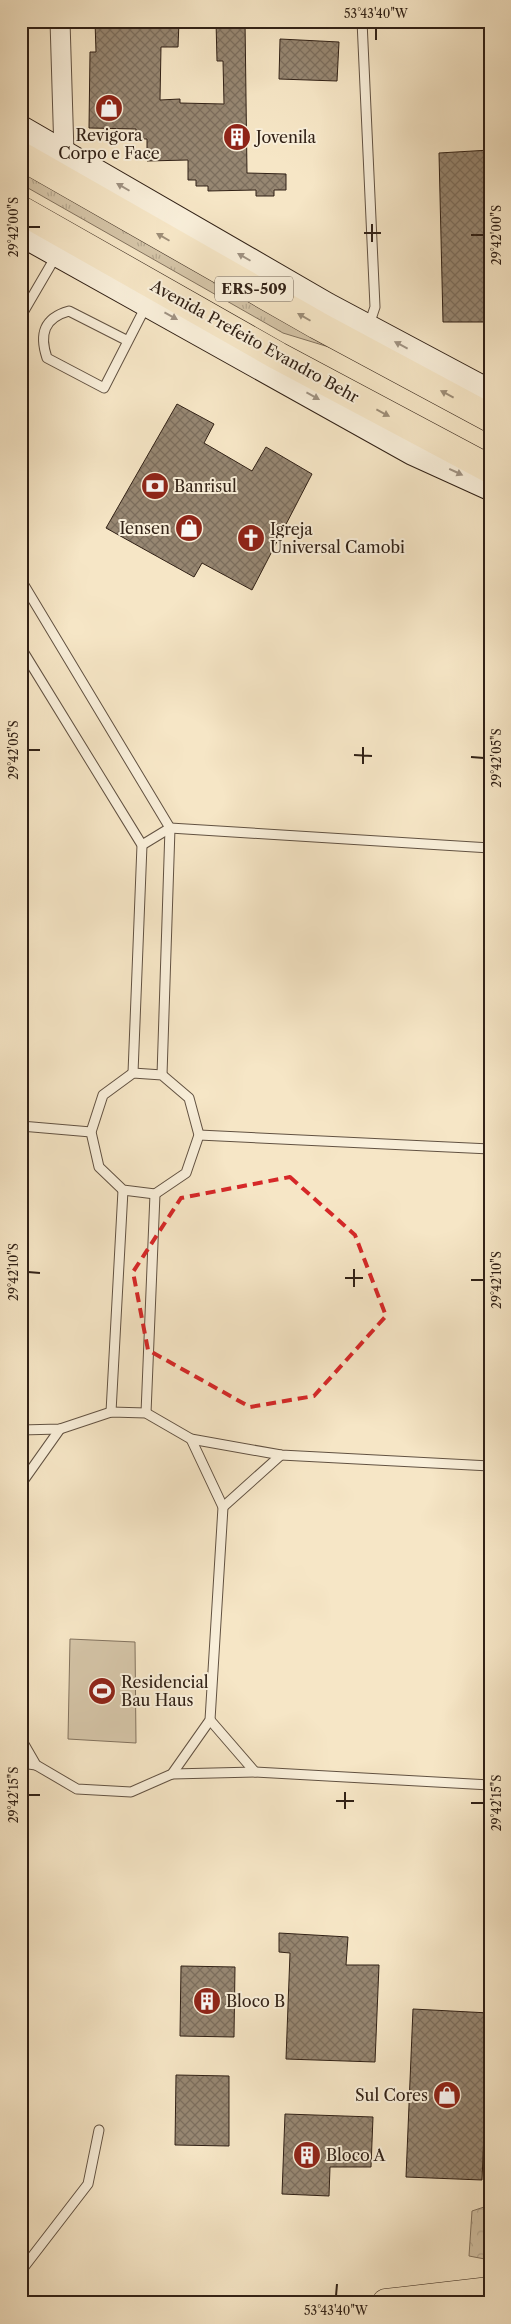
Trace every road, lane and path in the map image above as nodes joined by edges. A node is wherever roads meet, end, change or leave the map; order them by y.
1 (60, 21) edge
2 (362, 21) edge
3 (21, 129) edge
4 (64, 153) junction
5 (21, 156) edge
6 (21, 210) edge
7 (21, 228) edge
8 (21, 233) edge
9 (58, 253) junction
10 (136, 275) junction
11 (147, 303) junction
12 (21, 316) edge
13 (368, 328) junction
14 (128, 340) junction
15 (490, 393) edge
16 (490, 418) edge
17 (460, 454) junction
18 (490, 456) edge
19 (490, 469) edge
20 (490, 487) edge
21 (21, 580) edge
22 (21, 648) edge
23 (170, 828) junction
24 (142, 846) junction
25 (490, 848) edge
26 (132, 1073) junction
27 (162, 1075) junction
28 (21, 1126) edge
29 (91, 1132) junction
30 (199, 1136) junction
31 (490, 1148) edge
32 (123, 1190) junction
33 (155, 1194) junction
34 (111, 1412) junction
35 (146, 1413) junction
36 (60, 1429) junction
37 (21, 1430) edge
38 (190, 1439) junction
39 (281, 1455) junction
40 (490, 1466) edge
41 (21, 1484) edge
42 (223, 1507) junction
43 (210, 1720) junction
44 (21, 1739) edge
45 (21, 1763) edge
46 (36, 1765) junction
47 (255, 1772) junction
48 (172, 1774) junction
49 (490, 1785) edge
50 (99, 2130) dead end
51 (21, 2271) edge
52 (490, 2291) edge
53 (386, 2303) edge

1 - 4 street
2 - 13 lane
3 - 4 main road, ERS-509
13 -> 4 main road, ERS-509
16 -> 5 highway, ERS-509
6 - 10 highway, Avenida Prefeito Evandro Behr / ERS-509
7 - 10 highway, ERS-509
8 - 9 main road, Avenida Prefeito Evandro Behr
9 - 11 main road, Avenida Prefeito Evandro Behr
9 - 12 lane
10 -> 17 highway, Avenida Prefeito Evandro Behr / ERS-509
11 - 14 lane
11 -> 20 main road, Avenida Prefeito Evandro Behr
15 -> 13 main road, ERS-509
14 - 14 lane
17 - 18 highway, ERS-509
17 - 19 highway, Avenida Prefeito Evandro Behr / ERS-509
21 - 23 lane
22 - 24 lane
23 - 24 lane
23 - 25 lane
23 - 27 lane
24 - 26 lane
26 - 27 lane
26 - 29 lane
27 - 30 lane
28 - 29 lane
29 - 32 lane
30 - 31 lane
30 - 33 lane
32 - 33 lane
32 - 34 lane
33 - 35 lane
34 - 35 lane
34 - 36 lane
35 - 38 lane
36 - 37 lane
36 - 41 lane
38 - 39 lane
38 - 42 lane
39 - 40 lane
39 - 42 lane
42 - 43 lane
43 - 47 lane
43 - 48 lane
44 - 46 lane
45 - 46 lane
46 - 48 lane
47 - 48 lane
47 - 49 lane
50 - 51 lane
52 - 53 highway

